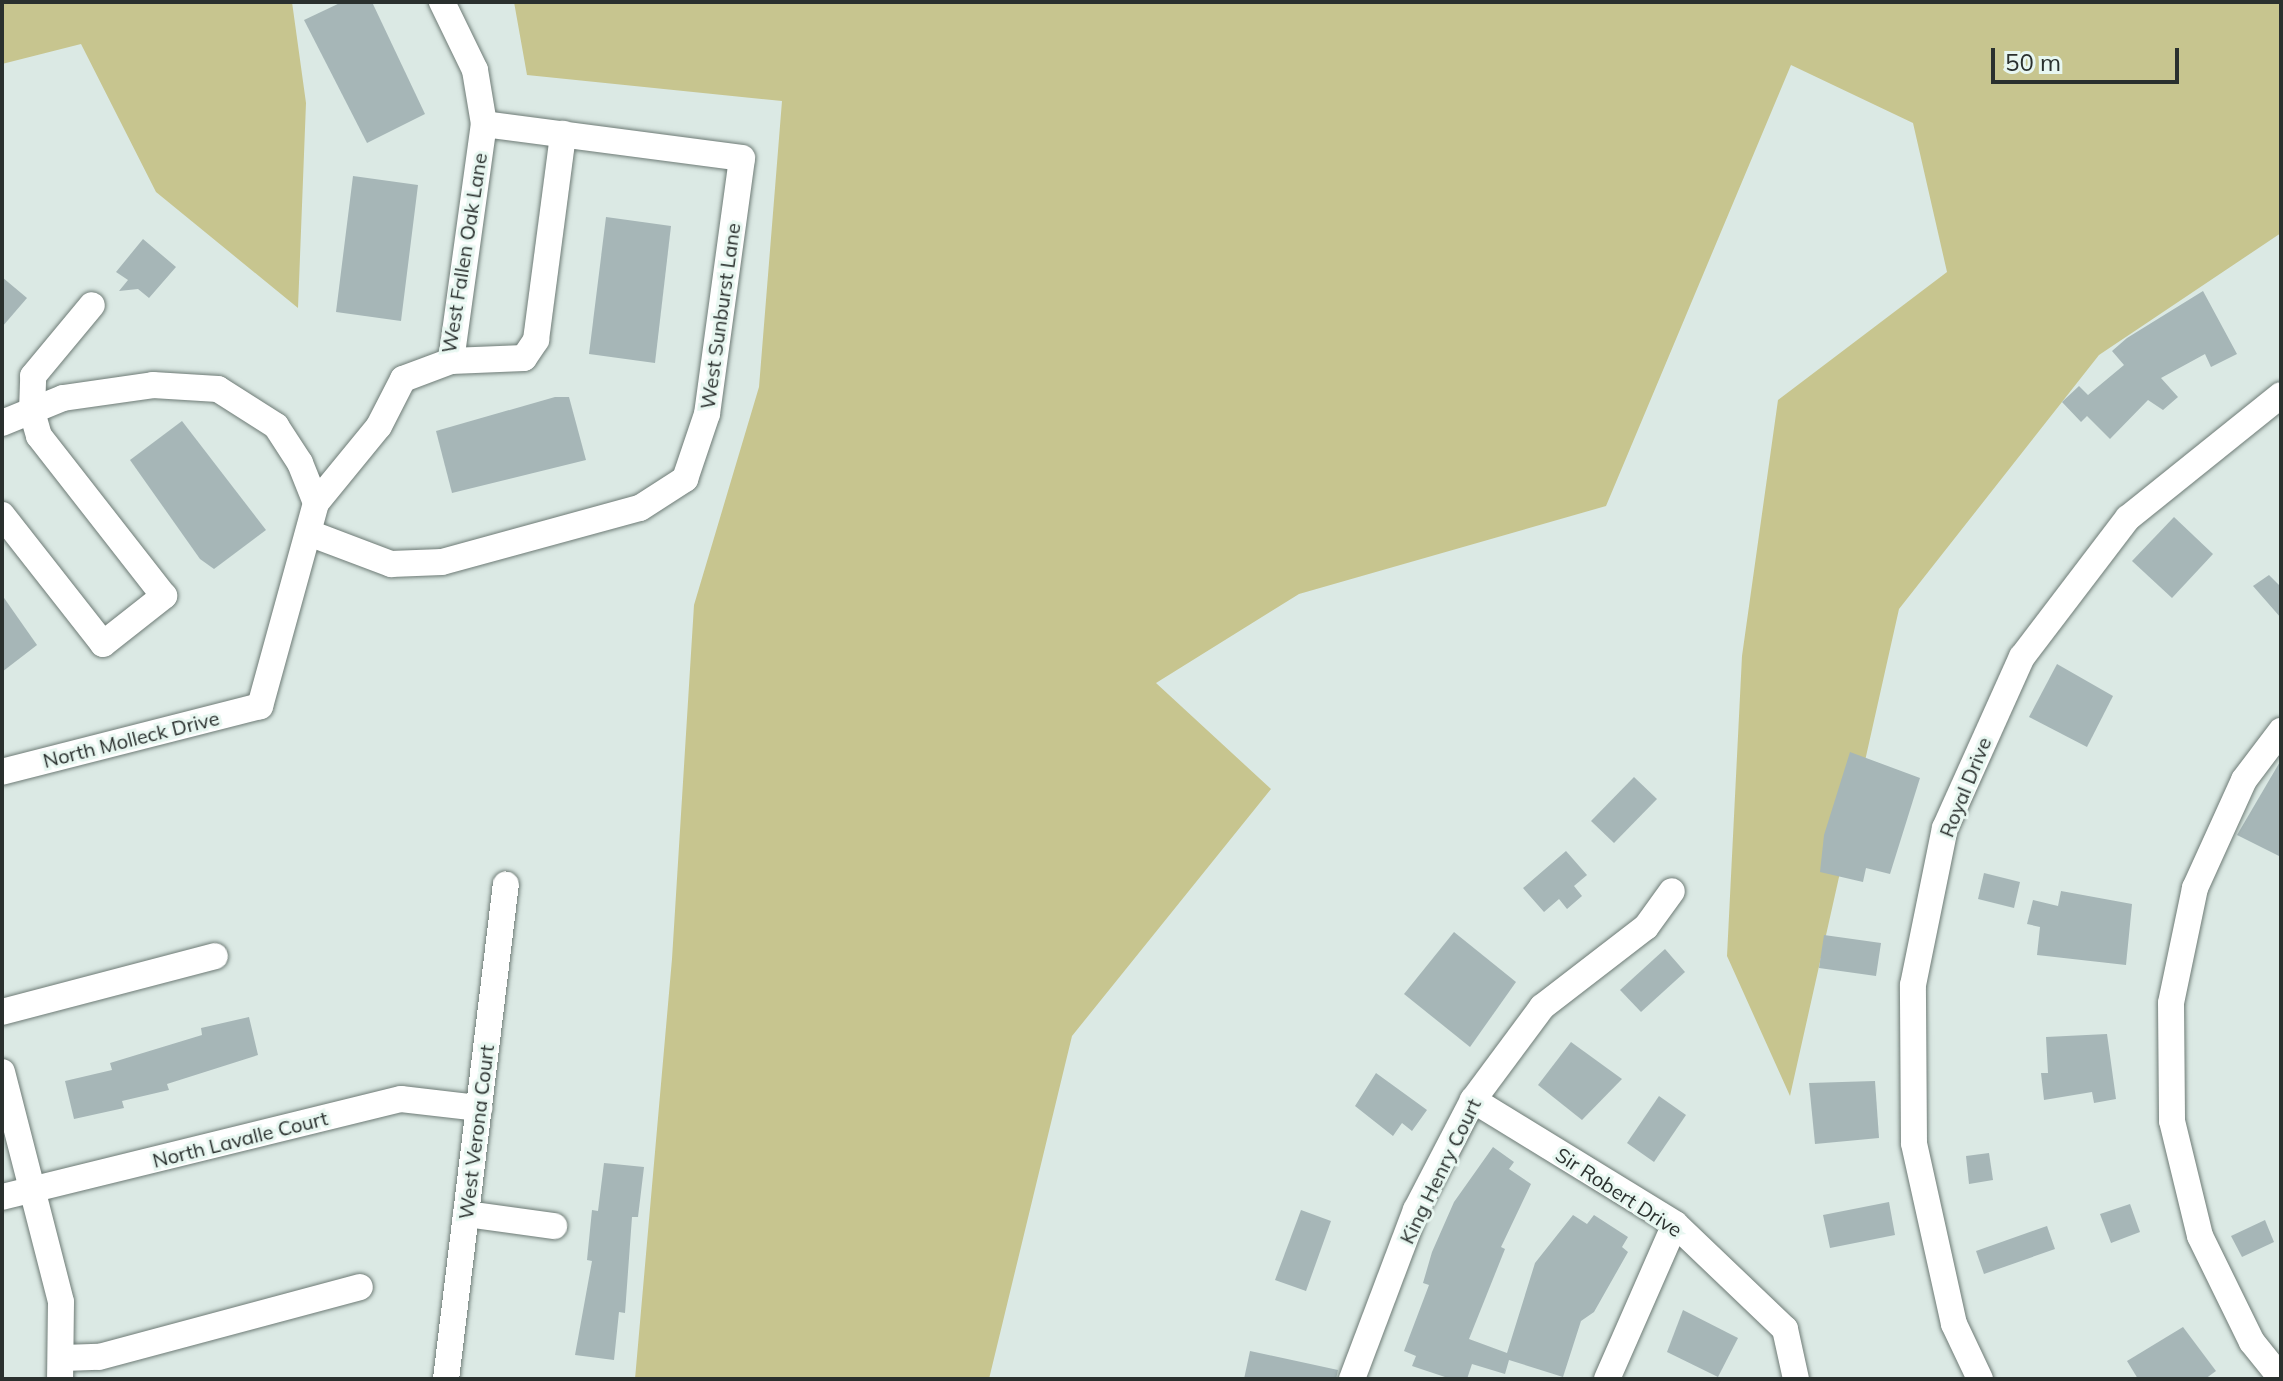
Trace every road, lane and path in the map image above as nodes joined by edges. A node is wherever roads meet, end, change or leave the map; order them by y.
1 (442, 2) edge
2 (484, 124) junction
3 (563, 134) junction
4 (92, 305) dead end
5 (451, 361) junction
6 (2278, 403) edge
7 (32, 411) junction
8 (2, 423) edge
9 (316, 503) junction
10 (2, 515) edge
11 (309, 533) junction
12 (2281, 731) edge
13 (2, 772) edge
14 (506, 885) dead end
15 (1672, 891) dead end
16 (215, 956) dead end
17 (2, 1012) edge
18 (2, 1072) edge
19 (1473, 1100) junction
20 (479, 1108) junction
21 (32, 1190) junction
22 (2, 1197) edge
23 (466, 1214) junction
24 (1675, 1224) junction
25 (554, 1226) dead end
26 (360, 1287) dead end
27 (62, 1368) edge
28 (2281, 1378) edge
29 (446, 1379) edge
30 (1352, 1379) edge
31 (1607, 1379) edge
32 (1796, 1379) edge
33 (1980, 1379) edge

1 - 2 street, West Fallen Oak Lane
2 - 3 street, West Sunburst Lane
2 - 5 street, West Fallen Oak Lane
3 - 5 street
3 - 11 street, West Sunburst Lane
4 - 7 street
5 - 9 street, West Fallen Oak Lane
6 - 33 street, Royal Drive
7 - 8 street
7 - 9 street
7 - 10 street
9 - 11 street
11 - 13 street, North Molleck Drive
12 - 28 street
14 - 20 street, West Verona Court
15 - 19 street, King Henry Court
16 - 17 street
18 - 21 street
19 - 24 street, Sir Robert Drive
19 - 30 street, King Henry Court
20 - 21 street, North Lavalle Court
20 - 23 street, West Verona Court
21 - 22 street, North Lavalle Court
21 - 27 street
23 - 25 street
23 - 29 street, West Verona Court
24 - 31 street
24 - 32 street, Sir Robert Drive
26 - 27 street

